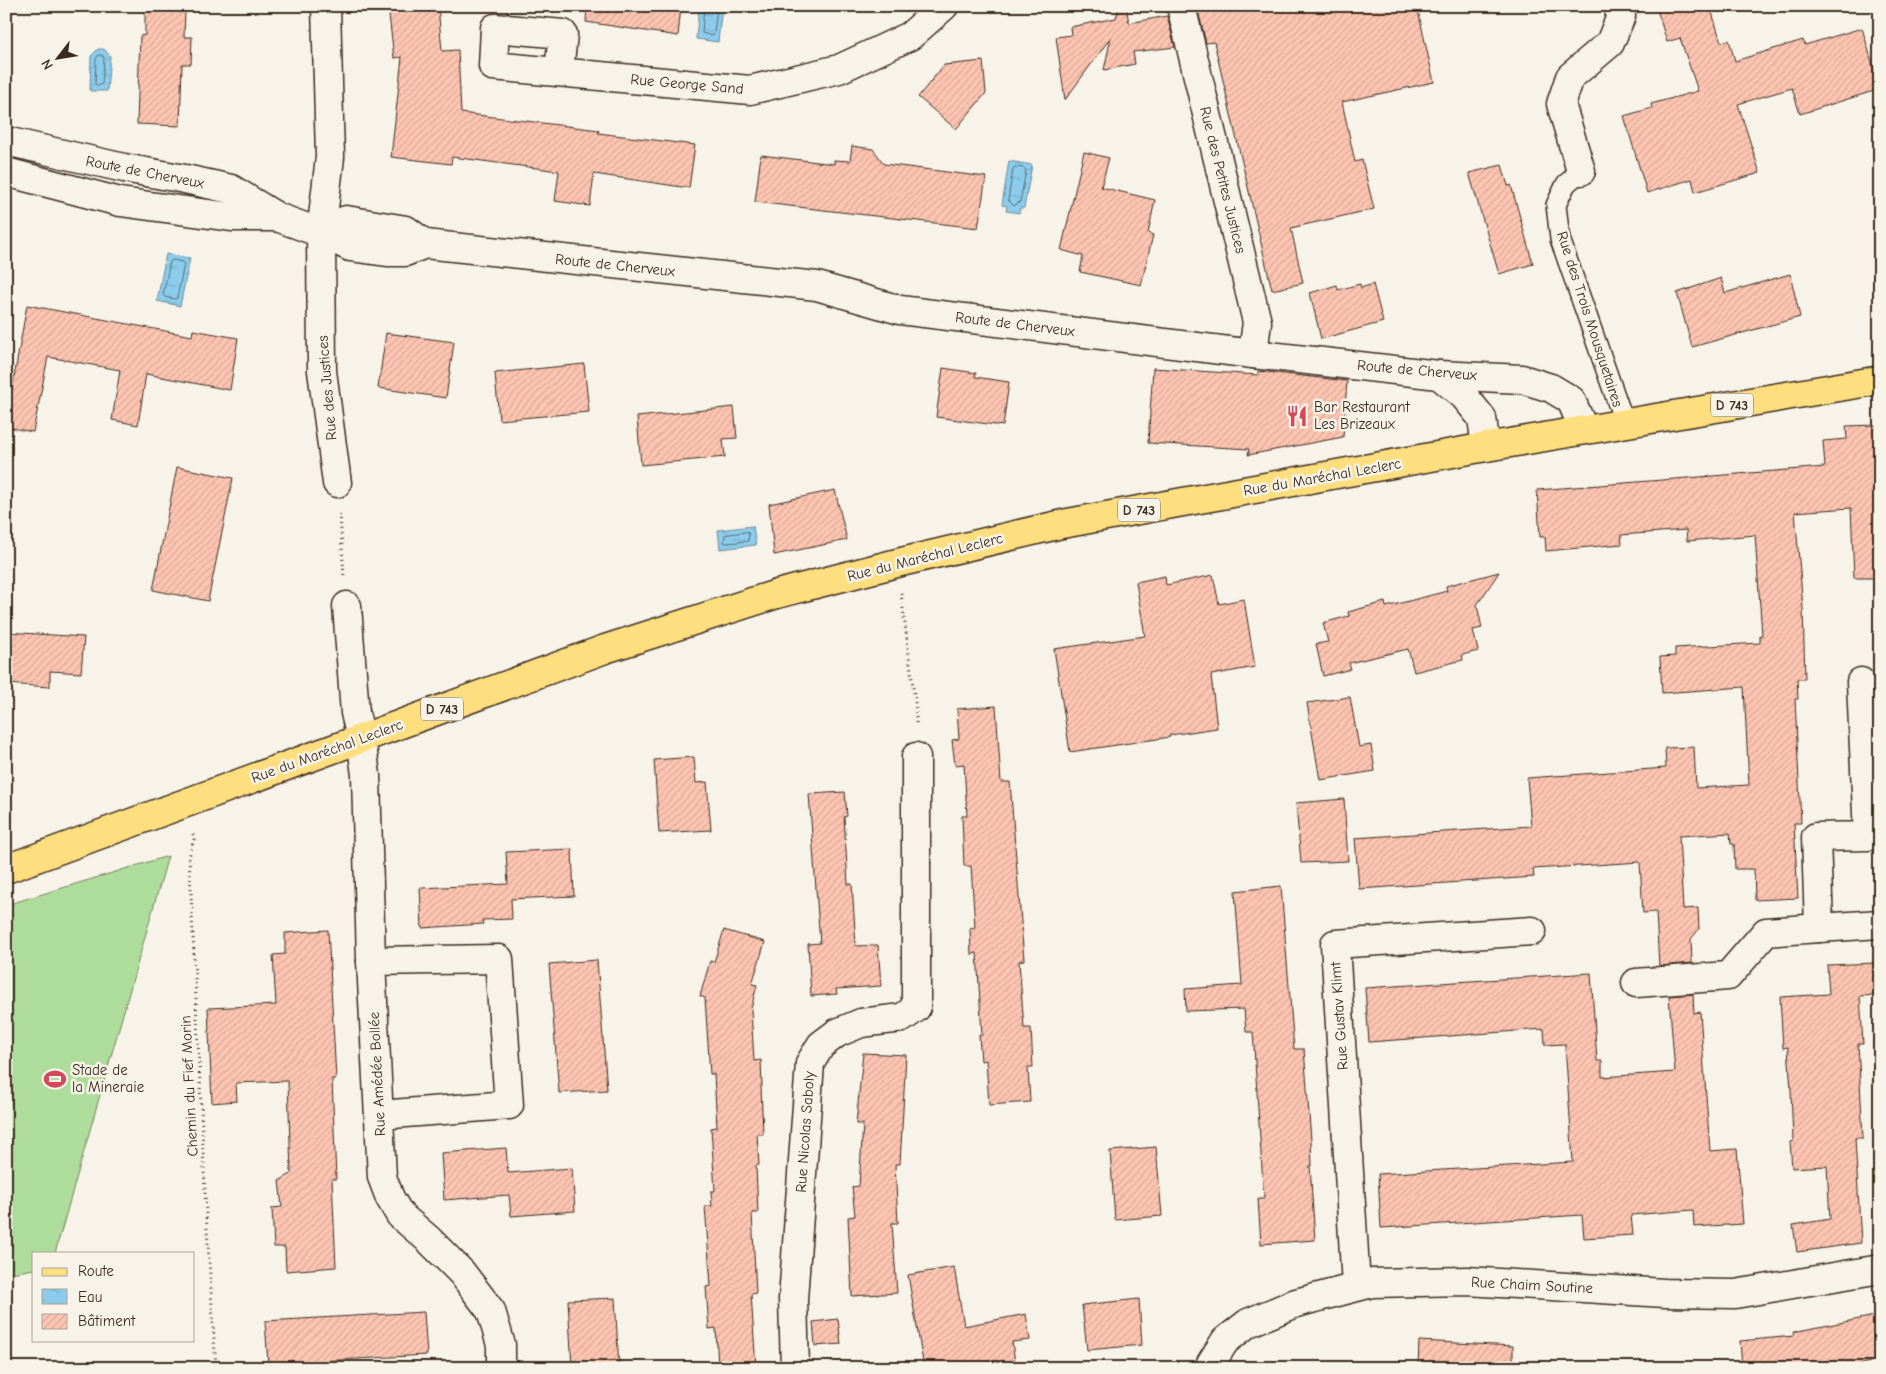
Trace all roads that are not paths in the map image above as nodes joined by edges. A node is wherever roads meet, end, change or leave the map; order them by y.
1 (326, 6) edge
2 (944, 6) edge
3 (1181, 6) edge
4 (1618, 6) edge
5 (559, 72) dead end
6 (6, 141) edge
7 (1580, 171) joint
8 (6, 172) edge
9 (277, 217) junction
10 (321, 233) junction
11 (1253, 354) junction
12 (1439, 375) junction
13 (1880, 380) edge
14 (1625, 424) junction
15 (1584, 430) junction
16 (1486, 447) junction
17 (337, 483) road end
18 (346, 606) road end
19 (1861, 682) dead end
20 (361, 738) junction
21 (916, 757) road end
22 (6, 869) edge
23 (1880, 924) edge
24 (1819, 928) junction
25 (1532, 931) dead end
26 (370, 961) junction
27 (1636, 983) dead end
28 (379, 1115) junction
29 (1880, 1269) edge
30 (1356, 1286) junction
31 (501, 1368) edge
32 (795, 1368) edge
33 (1210, 1368) edge

1 - 10 street, Rue des Justices
2 - 5 street, Rue George Sand
3 - 11 street, Rue des Petites Justices
4 - 7 street, Rue des Trois Mousquetaires
6 - 9 street, Route de Cherveux
7 - 14 lane, Rue des Trois Mousquetaires
8 - 9 street, Route de Cherveux
9 - 10 street, Route de Cherveux
10 - 11 street, Route de Cherveux
10 - 17 street, Rue des Justices
11 - 12 street, Route de Cherveux
12 - 15 street, Route de Cherveux
12 - 16 street
13 - 14 main road, Rue du Maréchal Leclerc / D 743
14 - 15 main road, Rue du Maréchal Leclerc / D 743
15 - 16 main road, Rue du Maréchal Leclerc / D 743
16 - 20 main road, Rue du Maréchal Leclerc / D 743
18 - 20 street
19 - 24 street
20 - 22 main road, Rue du Maréchal Leclerc / D 743
20 - 26 street, Rue Amédée Bollée
21 - 32 street, Rue Nicolas Saboly
23 - 24 street
24 - 27 street
25 - 30 street, Rue Gustav Klimt
26 - 28 street, Rue Amédée Bollée
26 - 28 street
28 - 31 street, Rue Amédée Bollée
29 - 30 street, Rue Chaim Soutine
30 - 33 street, Rue Chaim Soutine

